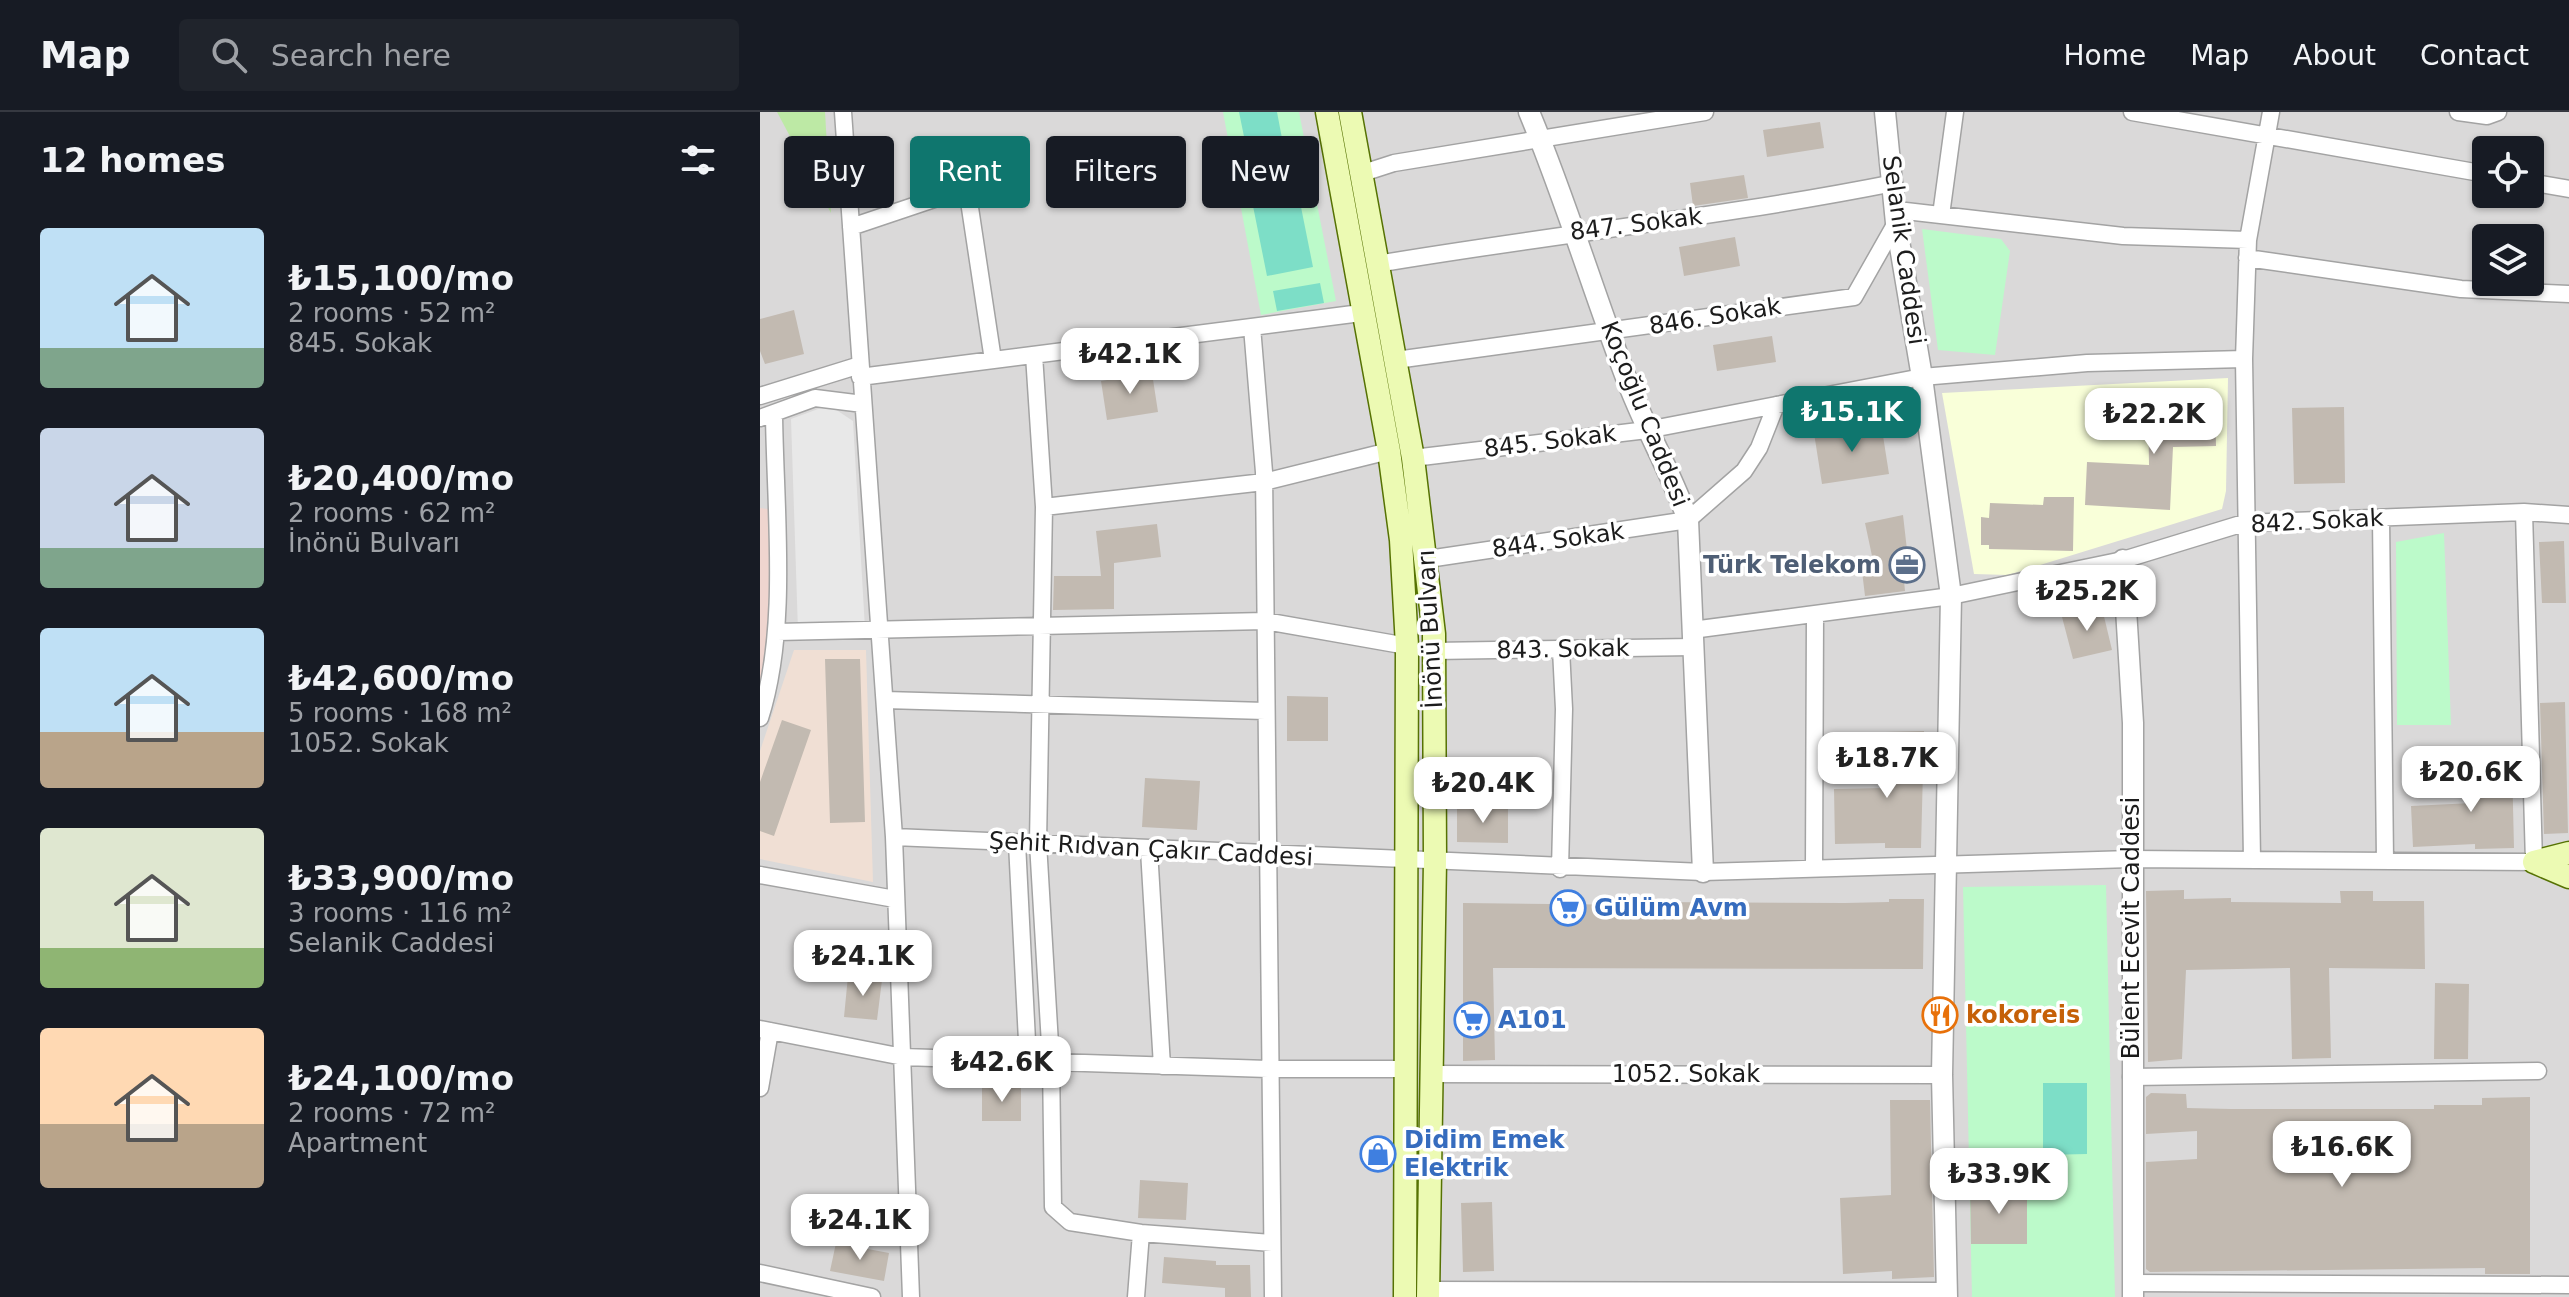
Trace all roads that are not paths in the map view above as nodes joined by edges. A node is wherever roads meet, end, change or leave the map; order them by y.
1 (843, 112) edge
2 (1327, 112) edge
3 (1350, 112) edge
4 (1529, 112) edge
5 (1705, 112) edge
6 (1885, 112) edge
7 (1955, 112) edge
8 (2132, 112) edge
9 (2271, 112) edge
10 (2458, 112) edge
11 (2498, 112) edge
12 (2267, 134) junction
13 (1540, 138) junction
14 (2472, 171) edge
15 (1363, 173) junction
16 (1894, 183) junction
17 (2544, 185) edge
18 (2569, 189) edge
19 (1941, 215) junction
20 (1896, 216) junction
21 (851, 227) junction
22 (1575, 232) junction
23 (2248, 240) junction
24 (2247, 258) junction
25 (1377, 264) junction
26 (2569, 294) edge
27 (1361, 313) junction
28 (1252, 327) junction
29 (1611, 332) junction
30 (1034, 355) junction
31 (2244, 359) junction
32 (993, 360) junction
33 (1396, 360) junction
34 (860, 371) junction
35 (1922, 377) junction
36 (760, 396) edge
37 (863, 404) junction
38 (1776, 405) junction
39 (767, 416) edge
40 (1647, 430) junction
41 (1389, 451) junction
42 (1413, 458) junction
43 (1264, 482) junction
44 (1044, 507) junction
45 (2524, 512) junction
46 (2569, 515) edge
47 (2381, 518) junction
48 (1688, 520) junction
49 (2244, 523) junction
50 (1428, 559) junction
51 (2123, 560) junction
52 (1951, 596) junction
53 (1815, 615) junction
54 (1265, 621) junction
55 (1039, 624) junction
56 (880, 631) junction
57 (777, 632) junction
58 (1692, 639) junction
59 (1407, 646) junction
60 (1561, 649) junction
61 (1434, 651) junction
62 (885, 700) junction
63 (1039, 706) junction
64 (1265, 711) junction
65 (760, 718) edge
66 (894, 837) junction
67 (1017, 843) junction
68 (1038, 843) junction
69 (1149, 850) junction
70 (1266, 853) junction
71 (2569, 853) edge
72 (2131, 859) junction
73 (2252, 859) junction
74 (1408, 860) junction
75 (2385, 860) junction
76 (1435, 861) junction
77 (2534, 862) junction
78 (1949, 866) junction
79 (1814, 868) junction
80 (1560, 869) junction
81 (1703, 872) junction
82 (760, 875) edge
83 (2569, 877) edge
84 (895, 899) junction
85 (765, 1030) edge
86 (903, 1057) junction
87 (1028, 1061) junction
88 (1051, 1061) junction
89 (1162, 1066) junction
90 (1268, 1069) junction
91 (1406, 1069) junction
92 (2538, 1071) dead end
93 (1429, 1074) junction
94 (1942, 1075) junction
95 (2131, 1077) junction
96 (760, 1088) edge
97 (1141, 1233) junction
98 (1272, 1243) junction
99 (760, 1273) edge
100 (2569, 1285) edge
101 (2132, 1290) edge
102 (1428, 1294) edge
103 (1947, 1294) edge
104 (872, 1297) edge
105 (911, 1297) edge
106 (1136, 1297) edge
107 (1273, 1297) edge
108 (1405, 1297) edge

1 - 21 street
2 - 27 main road, İnönü Bulvarı
3 - 15 main road, İnönü Bulvarı
4 - 13 street, Koçoğlu Caddesi
5 - 13 street
6 - 16 street, Selanik Caddesi
7 - 19 street
8 - 12 street
9 - 12 street
10 - 11 street
12 - 14 street
12 - 23 street
13 - 15 street
13 - 22 street, Koçoğlu Caddesi
15 - 25 main road, İnönü Bulvarı
16 - 20 street, Selanik Caddesi
16 - 22 street, 847. Sokak
17 - 18 street
19 - 20 street
19 - 23 street
20 - 29 street, 846. Sokak
20 - 35 street, Selanik Caddesi
21 - 32 street
21 - 34 street
22 - 25 street, 847. Sokak
22 - 29 street, Koçoğlu Caddesi
23 - 24 street
24 - 26 street
24 - 31 street
25 - 33 main road, İnönü Bulvarı
27 - 28 street
27 - 41 main road, İnönü Bulvarı
28 - 30 street
28 - 43 street
29 - 33 street, 846. Sokak
29 - 40 street, Koçoğlu Caddesi
30 - 32 street
30 - 44 street
31 - 35 street, 845. Sokak
31 - 49 street
32 - 34 street
33 - 42 main road, İnönü Bulvarı
34 - 36 street
34 - 37 street
35 - 38 street, 845. Sokak
35 - 52 street, Selanik Caddesi
37 - 39 street
37 - 56 street
38 - 40 street, 845. Sokak
38 - 48 street
39 - 57 street
40 - 42 street, 845. Sokak
40 - 48 street, Koçoğlu Caddesi
41 - 43 street
41 - 59 main road, İnönü Bulvarı
42 - 50 main road, İnönü Bulvarı
43 - 44 street
43 - 54 street
44 - 55 street
45 - 46 street, 842. Sokak
45 - 47 street, 842. Sokak
45 - 77 street
47 - 49 street, 842. Sokak
47 - 75 street
48 - 50 street, 844. Sokak
48 - 58 street, Koçoğlu Caddesi
49 - 51 street, 842. Sokak
49 - 73 street
50 - 61 main road, İnönü Bulvarı
51 - 52 street, 842. Sokak
51 - 72 street, Bülent Ecevit Caddesi
52 - 53 street, 842. Sokak
52 - 78 street, Selanik Caddesi
53 - 58 street, 842. Sokak
53 - 79 street
54 - 55 street
54 - 59 street
54 - 64 street
55 - 56 street
55 - 63 street
56 - 57 street
56 - 62 street
57 - 65 street
58 - 60 street, 843. Sokak
58 - 81 street, Koçoğlu Caddesi
59 - 74 main road, İnönü Bulvarı
60 - 61 street, 843. Sokak
60 - 80 street
61 - 76 main road, İnönü Bulvarı
62 - 63 street
62 - 66 street
63 - 64 street
63 - 68 street
64 - 70 street
66 - 67 street, Şehit Rıdvan Çakır Caddesi
66 - 84 street
67 - 68 street, Şehit Rıdvan Çakır Caddesi
67 - 87 street
68 - 69 street, Şehit Rıdvan Çakır Caddesi
68 - 88 street
69 - 70 street, Şehit Rıdvan Çakır Caddesi
69 - 89 street
70 - 74 street, Şehit Rıdvan Çakır Caddesi
70 - 90 street
71 - 77 main road
72 - 73 street, Şehit Rıdvan Çakır Caddesi
72 - 78 street, Şehit Rıdvan Çakır Caddesi
72 - 95 street, Bülent Ecevit Caddesi
73 - 75 street, Şehit Rıdvan Çakır Caddesi
74 - 76 street, Şehit Rıdvan Çakır Caddesi
74 - 91 main road, İnönü Bulvarı
75 - 77 street, Şehit Rıdvan Çakır Caddesi
76 - 80 street, Şehit Rıdvan Çakır Caddesi
76 - 93 main road, İnönü Bulvarı
77 - 83 main road
78 - 79 street, Şehit Rıdvan Çakır Caddesi
78 - 94 street, Selanik Caddesi
79 - 81 street, Şehit Rıdvan Çakır Caddesi
80 - 81 street, Şehit Rıdvan Çakır Caddesi
82 - 84 street
84 - 86 street
85 - 86 street
85 - 96 street
86 - 87 street
86 - 105 street
87 - 88 street
88 - 89 street
88 - 97 street
89 - 90 street
90 - 91 street
90 - 98 street
91 - 108 main road, İnönü Bulvarı
92 - 95 street
93 - 94 street, 1052. Sokak
93 - 102 main road, İnönü Bulvarı
94 - 103 street, Selanik Caddesi
95 - 101 street, Bülent Ecevit Caddesi
97 - 98 street
97 - 106 street
98 - 107 street
99 - 104 street
100 - 101 street
102 - 103 street

